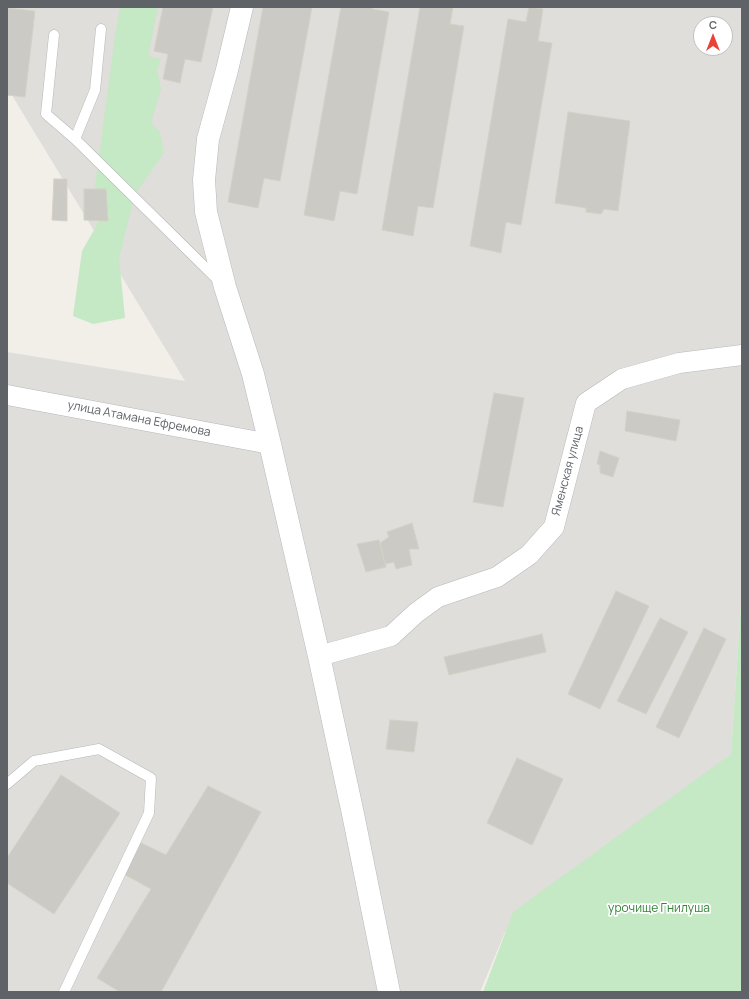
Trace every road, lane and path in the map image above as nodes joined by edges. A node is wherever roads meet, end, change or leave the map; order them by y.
1 (242, 7) edge
2 (101, 30) dead end
3 (54, 35) dead end
4 (75, 139) junction
5 (225, 287) junction
6 (742, 355) edge
7 (7, 395) edge
8 (270, 444) junction
9 (319, 656) junction
10 (7, 784) edge
11 (64, 992) edge
12 (389, 992) edge

1 - 5 street
2 - 4 lane
3 - 4 lane
4 - 5 lane
5 - 8 street
6 - 9 street, Яменская улица
7 - 8 street, улица Атамана Ефремова
8 - 9 street
9 - 12 street
10 - 11 lane

